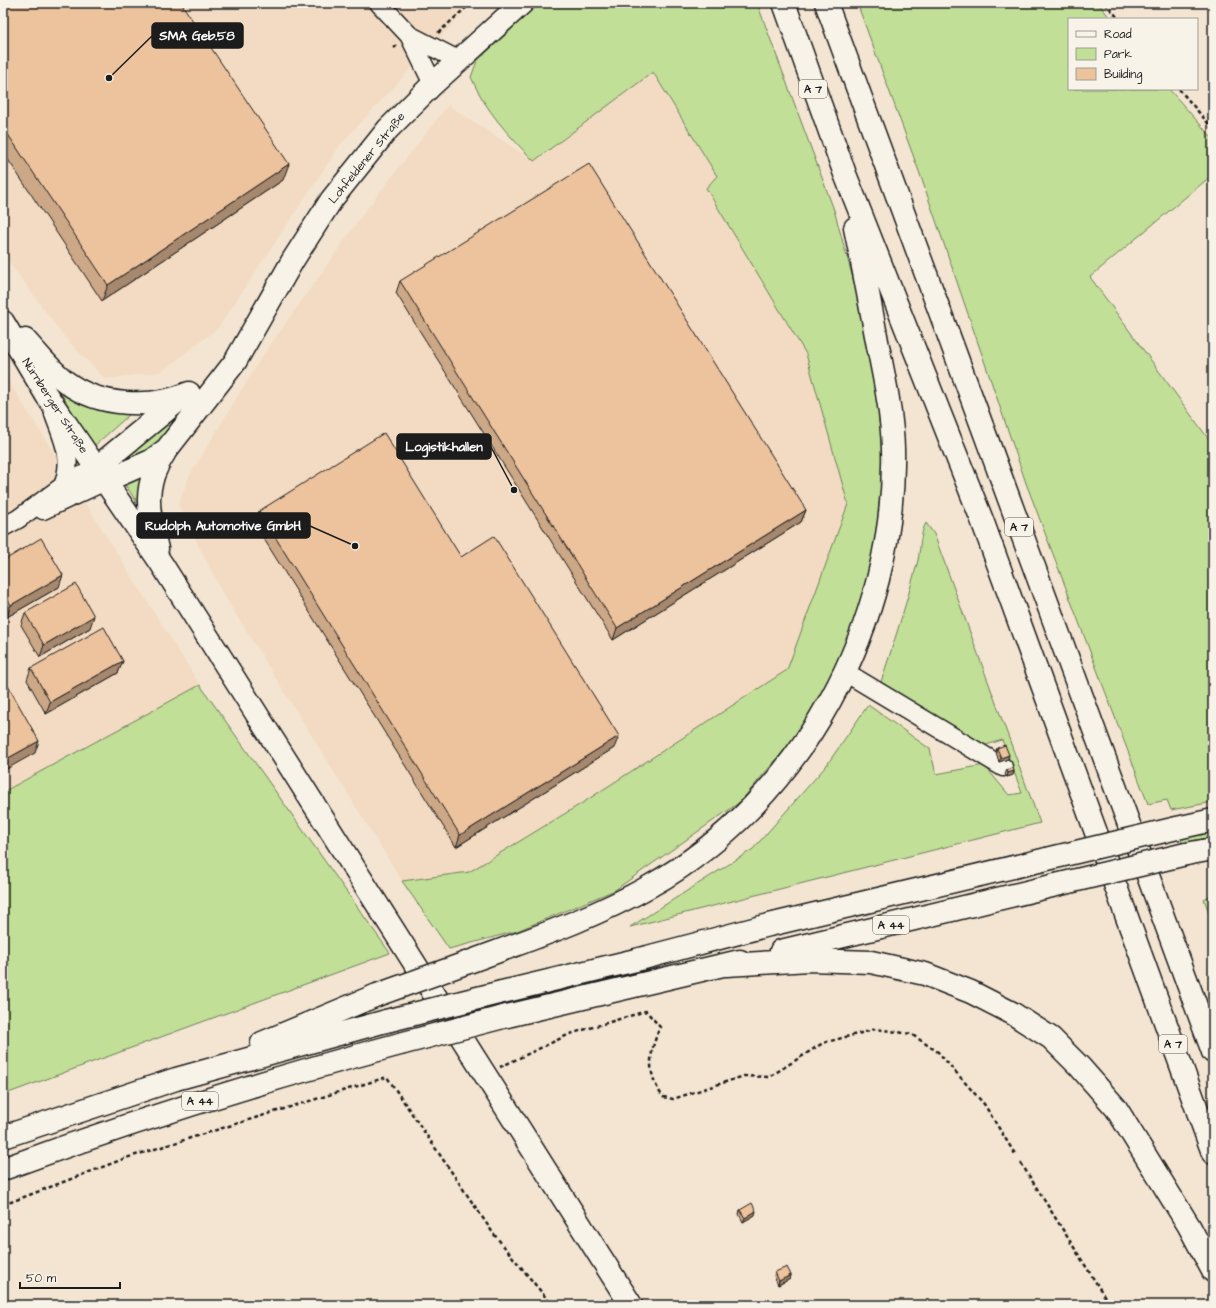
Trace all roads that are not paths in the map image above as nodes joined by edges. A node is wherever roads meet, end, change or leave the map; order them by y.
1 (379, 3) edge
2 (522, 3) edge
3 (784, 3) edge
4 (826, 3) edge
5 (409, 35) junction
6 (458, 60) junction
7 (433, 84) junction
8 (845, 174) junction
9 (3, 317) edge
10 (3, 322) edge
11 (246, 341) junction
12 (189, 393) junction
13 (47, 396) junction
14 (167, 449) junction
15 (101, 475) junction
16 (63, 486) junction
17 (10, 523) edge
18 (161, 563) junction
19 (845, 672) junction
20 (1003, 767) dead end
21 (1213, 820) edge
22 (1213, 849) edge
23 (726, 965) junction
24 (1213, 1052) edge
25 (176, 1078) junction
26 (3, 1137) edge
27 (1213, 1153) edge
28 (3, 1169) edge
29 (1213, 1271) edge
30 (631, 1305) edge

1 - 5 street
2 - 6 main road, Lohfeldener Straße
3 - 8 main road, A 7
4 - 24 main road, A 7
5 - 6 street
5 - 7 street
6 - 7 main road, Lohfeldener Straße
7 - 11 main road, Lohfeldener Straße
8 - 19 main road
8 - 27 main road, A 7
9 - 12 main road
10 - 13 main road, Nürnberger Straße
11 - 12 main road, Lohfeldener Straße
11 - 14 main road, Lohfeldener Straße
12 - 15 main road, Lohfeldener Straße
13 - 15 main road, Nürnberger Straße
13 - 16 street
14 - 15 main road, Lohfeldener Straße
14 - 18 main road
15 - 16 street
15 - 17 street
15 - 18 main road, Nürnberger Straße
16 - 17 street
18 - 30 main road, Nürnberger Straße
19 - 20 street
19 - 25 main road, bridge
21 - 25 main road, bridge
22 - 23 main road, A 44, bridge
23 - 28 main road, A 44, bridge
23 - 29 main road
25 - 26 main road, A 44

